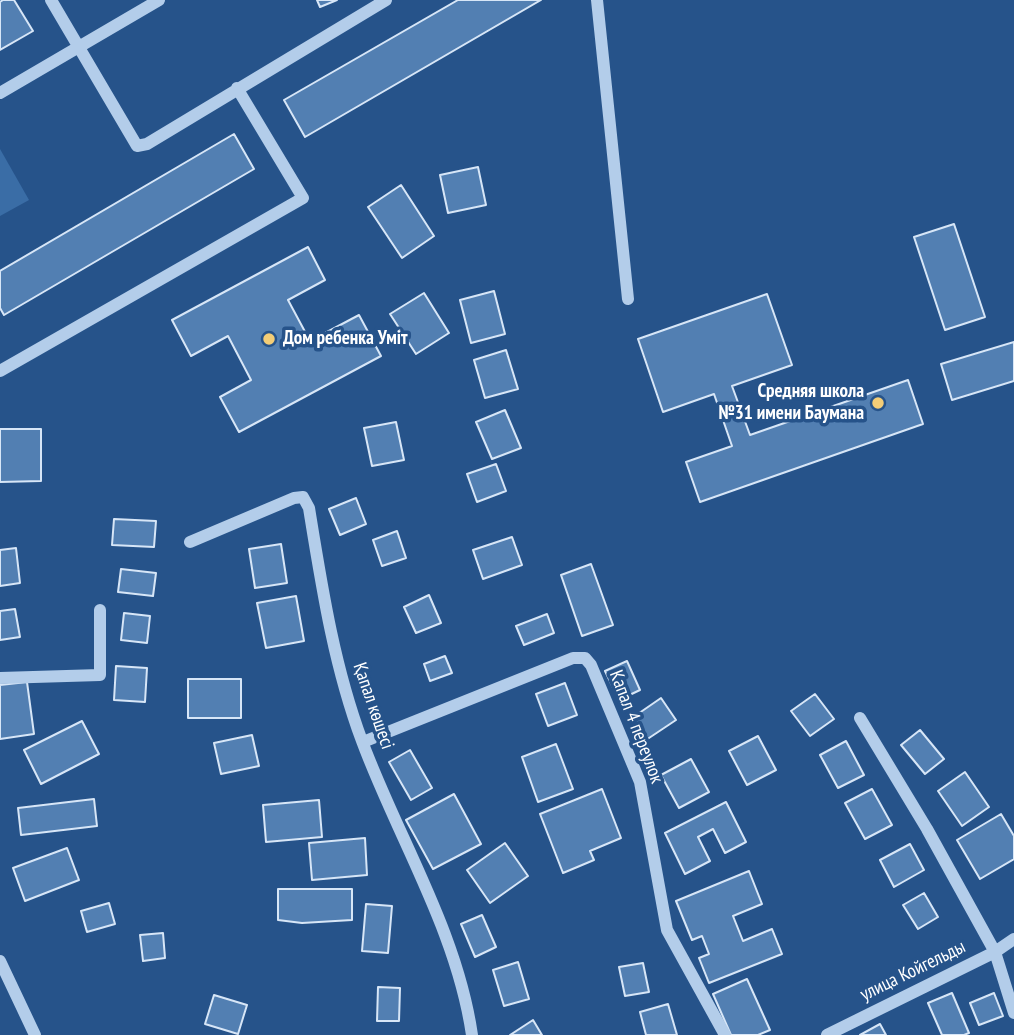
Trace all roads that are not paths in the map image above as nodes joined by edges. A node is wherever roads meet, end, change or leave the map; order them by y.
1 (51, 0) edge
2 (159, 0) edge
3 (386, 0) edge
4 (597, 0) edge
5 (79, 47) junction
6 (237, 88) junction
7 (0, 93) edge
8 (628, 299) dead end
9 (0, 371) edge
10 (190, 542) dead end
11 (100, 610) dead end
12 (0, 678) edge
13 (860, 718) dead end
14 (363, 742) junction
15 (1014, 939) edge
16 (995, 952) junction
17 (0, 961) edge
18 (1014, 1013) edge
19 (35, 1035) edge
20 (472, 1035) edge
21 (725, 1035) edge
22 (827, 1035) edge

1 - 5 street
2 - 5 street
3 - 6 street
4 - 8 street
5 - 6 street
5 - 7 street
6 - 9 street
10 - 14 street, Қапал көшесі
11 - 12 street
13 - 16 street
14 - 20 street, Қапал көшесі
14 - 21 street, Капал 4 переулок
15 - 16 street, улица Койгельды
16 - 18 street
16 - 22 street, улица Койгельды
17 - 19 street

